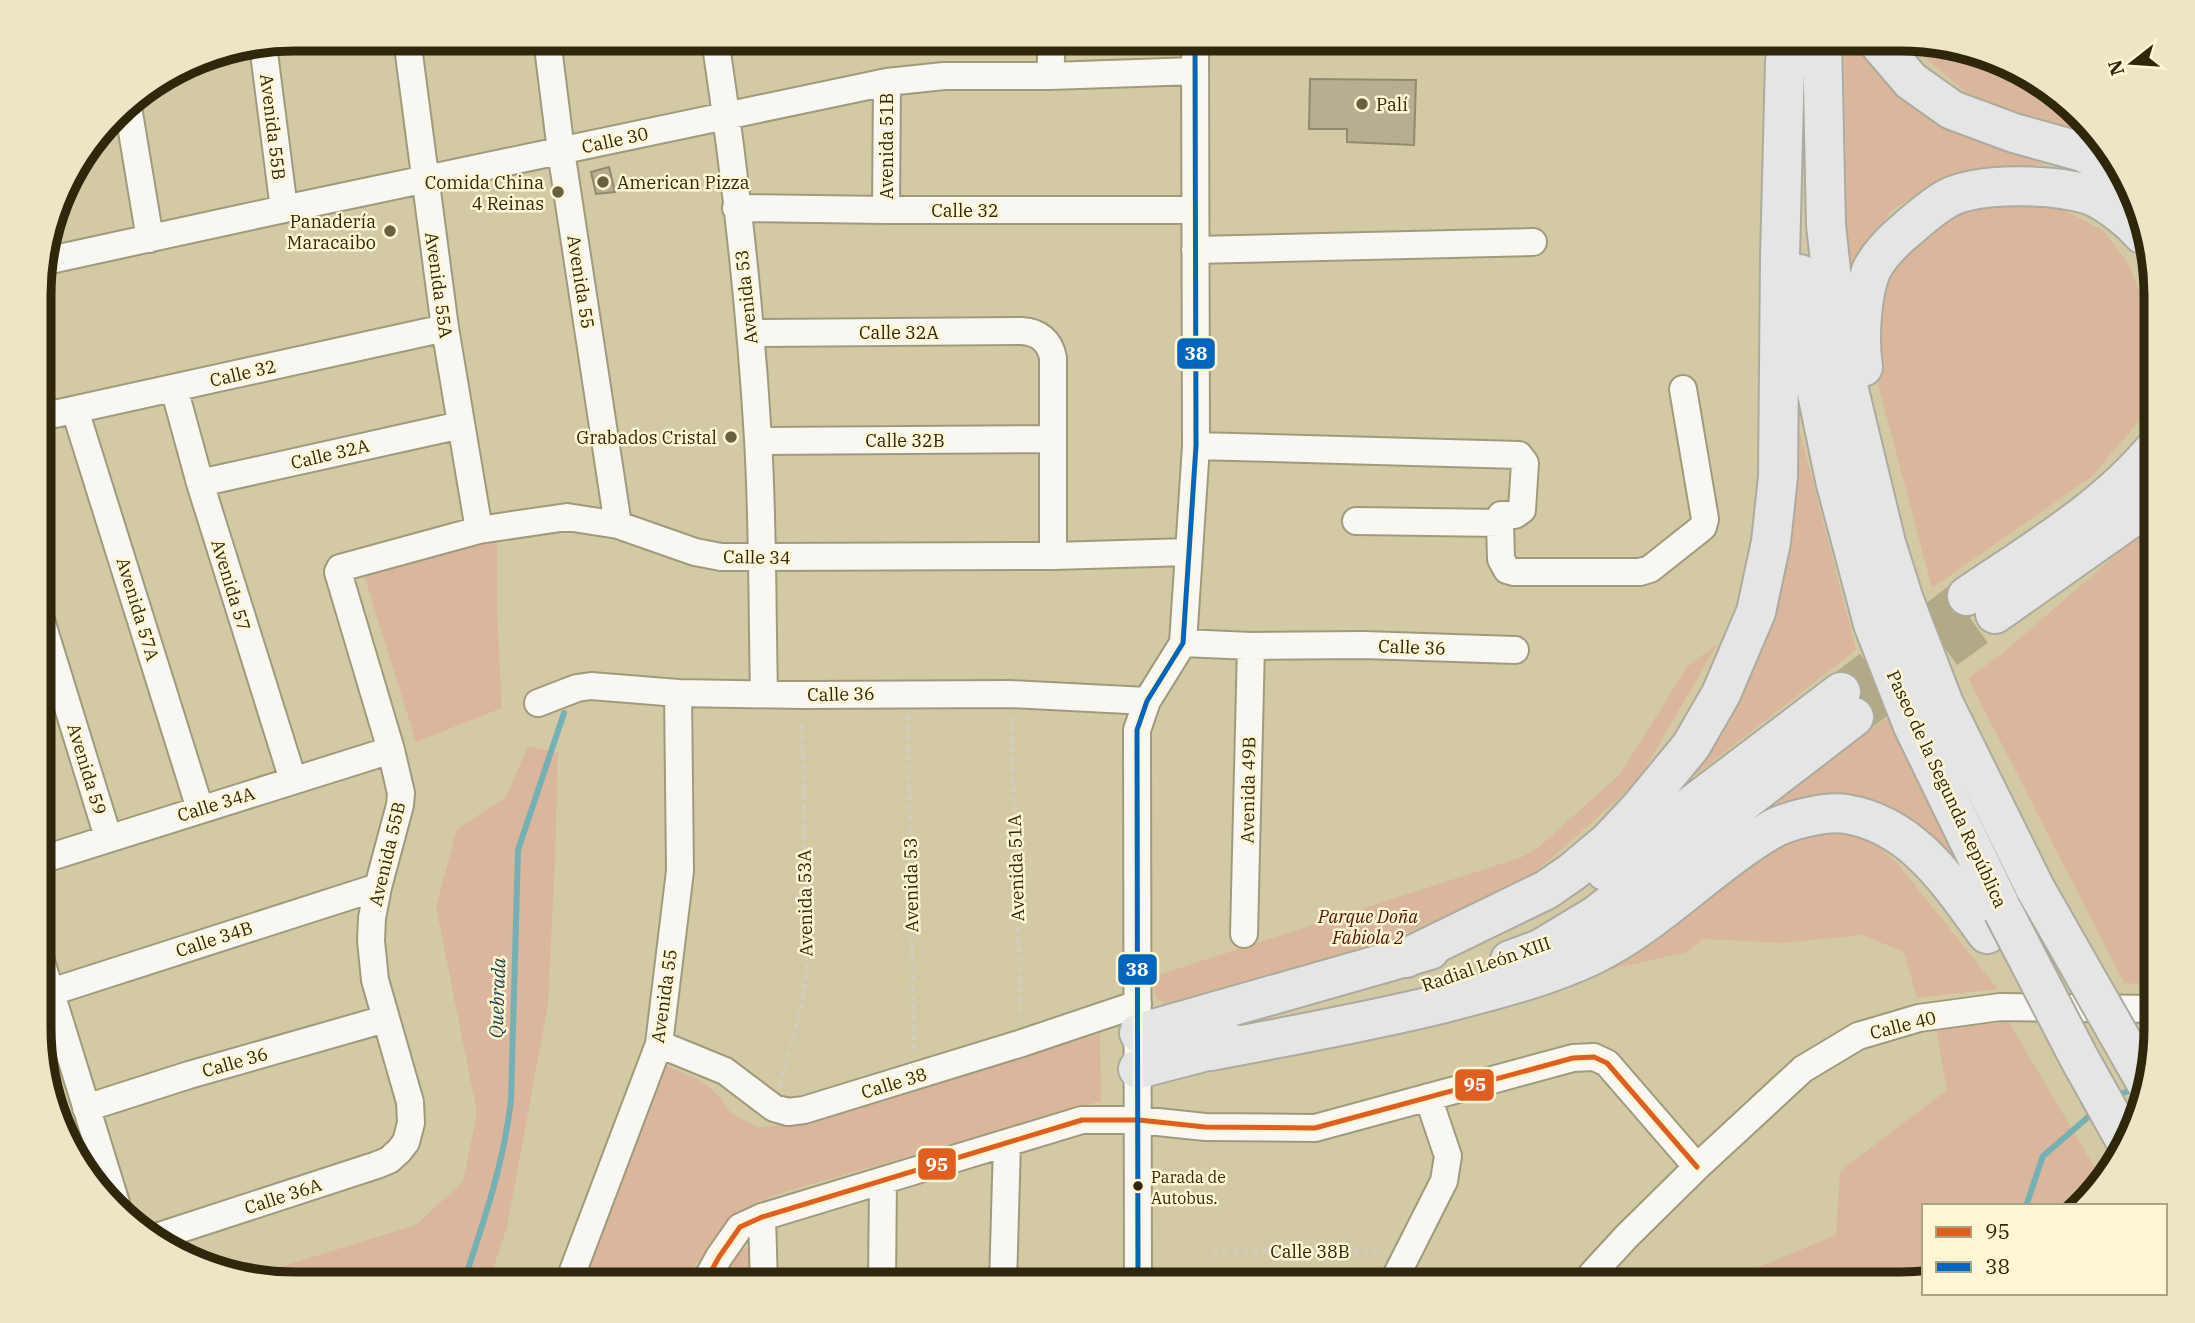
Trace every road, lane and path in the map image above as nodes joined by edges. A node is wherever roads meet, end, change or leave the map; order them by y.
1 (409, 51) edge
2 (549, 51) edge
3 (717, 51) edge
4 (1051, 51) edge
5 (1195, 51) edge
6 (1785, 51) edge
7 (1785, 51) edge
8 (1822, 51) edge
9 (1886, 51) edge
10 (264, 53) edge
11 (1195, 71) junction
12 (1050, 76) junction
13 (887, 82) junction
14 (129, 116) edge
15 (727, 116) junction
16 (561, 151) junction
17 (2106, 164) edge
18 (425, 179) junction
19 (736, 208) junction
20 (284, 209) junction
21 (886, 210) junction
22 (1195, 210) junction
23 (2133, 223) edge
24 (150, 239) junction
25 (1533, 242) dead end
26 (1195, 250) junction
27 (53, 259) edge
28 (445, 328) junction
29 (750, 333) junction
30 (174, 388) junction
31 (1683, 389) dead end
32 (75, 410) junction
33 (51, 415) edge
34 (461, 425) junction
35 (1053, 439) junction
36 (758, 441) junction
37 (1196, 446) junction
38 (2144, 462) edge
39 (200, 483) junction
40 (2144, 508) edge
41 (1356, 521) dead end
42 (1500, 523) junction
43 (618, 525) junction
44 (480, 530) junction
45 (1886, 543) junction
46 (1188, 552) junction
47 (1053, 556) junction
48 (762, 558) junction
49 (339, 569) joint
50 (1183, 643) junction
51 (1251, 646) junction
52 (1515, 650) dead end
53 (51, 652) edge
54 (678, 692) junction
55 (764, 693) junction
56 (908, 693) junction
57 (1010, 694) junction
58 (801, 695) junction
59 (1147, 701) junction
60 (537, 703) dead end
61 (391, 750) junction
62 (293, 780) junction
63 (200, 809) junction
64 (108, 837) junction
65 (51, 857) edge
66 (378, 887) junction
67 (1995, 923) junction
68 (1244, 934) dead end
69 (1405, 958) junction
70 (51, 992) joint
71 (2144, 1009) edge
72 (385, 1019) junction
73 (1138, 1035) junction
74 (1022, 1043) junction
75 (659, 1044) junction
76 (1211, 1051) junction
77 (2140, 1072) edge
78 (914, 1077) junction
79 (1428, 1097) junction
80 (86, 1108) junction
81 (774, 1108) junction
82 (1139, 1120) junction
83 (2121, 1132) edge
84 (406, 1142) joint
85 (1007, 1143) junction
86 (1697, 1167) junction
87 (883, 1181) junction
88 (112, 1189) edge
89 (762, 1217) junction
90 (164, 1234) edge
91 (1213, 1251) dead end
92 (1407, 1251) junction
93 (573, 1272) edge
94 (711, 1272) edge
95 (764, 1272) edge
96 (881, 1272) edge
97 (1003, 1272) edge
98 (1138, 1272) edge
99 (1397, 1272) edge
100 (1594, 1272) edge

1 - 18 street, Avenida 55A
2 - 16 street, Avenida 55
3 - 15 street, Avenida 53
4 - 12 street
5 - 11 street
6 - 67 highway, Paseo de la Segunda República
7 - 69 highway
8 - 45 highway, Paseo de la Segunda República
9 - 17 highway
10 - 20 street, Avenida 55B
11 - 12 street, Calle 30
11 - 22 street
12 - 13 street, Calle 30
13 - 15 street, Calle 30
13 - 21 street, Avenida 51B
14 - 24 street
15 - 16 street, Calle 30
15 - 19 street, Avenida 53
16 - 18 street, Calle 30
16 - 43 street, Avenida 55
18 - 20 street, Calle 30
18 - 28 street, Avenida 55A
19 - 21 street, Calle 32
19 - 29 street, Avenida 53
20 - 24 street, Calle 30
21 - 22 street, Calle 32
22 - 26 street
23 - 45 highway
24 - 27 street, Calle 30
25 - 26 street
26 - 37 street
28 - 30 street, Calle 32
28 - 34 street, Avenida 55A
29 - 35 street, Calle 32A
29 - 36 street, Avenida 53
30 - 32 street, Calle 32
30 - 39 street, Avenida 57
31 - 42 street
32 - 33 street, Calle 32
32 - 63 street, Avenida 57A
34 - 39 street, Calle 32A
34 - 44 street, Avenida 55A
35 - 36 street, Calle 32B
35 - 47 street
36 - 48 street, Avenida 53
37 - 42 street
37 - 46 street
38 - 40 highway
39 - 62 street, Avenida 57
41 - 42 street
43 - 44 street, Calle 34
43 - 48 street, Calle 34
44 - 49 street, Calle 34
45 - 77 highway, Paseo de la Segunda República, bridge
46 - 47 street, Calle 34
46 - 50 street
47 - 48 street, Calle 34
48 - 55 street, Avenida 53
49 - 61 street, Avenida 55B
50 - 51 street, Calle 36
50 - 59 street
51 - 52 street, Calle 36
51 - 68 street, Avenida 49B
53 - 64 street, Avenida 59
54 - 55 street, Calle 36
54 - 60 street, Calle 36
54 - 75 street, Avenida 55
55 - 58 street, Calle 36
56 - 57 street, Calle 36
56 - 58 street, Calle 36
56 - 78 path, Avenida 53
57 - 59 street, Calle 36
57 - 74 path, Avenida 51A
58 - 81 path, Avenida 53A
59 - 73 street
61 - 62 street, Calle 34A
61 - 66 street, Avenida 55B
62 - 63 street, Calle 34A
63 - 64 street, Calle 34A
64 - 65 street, Calle 34A
66 - 70 street, Calle 34B
66 - 72 street, Avenida 55B
67 - 76 highway
67 - 83 highway, Paseo de la Segunda República, bridge
69 - 73 highway, Radial León XIII
69 - 76 highway, Radial León XIII
70 - 80 street
71 - 86 street, Calle 40
72 - 80 street, Calle 36
72 - 84 street, Avenida 55B
73 - 74 street, Calle 38
73 - 76 highway, Radial León XIII
73 - 82 street
74 - 78 street, Calle 38
75 - 81 street
75 - 93 street, Avenida 55
78 - 81 street, Calle 38
79 - 82 street
79 - 86 street
79 - 92 street
80 - 88 street
82 - 85 street
82 - 98 street
84 - 90 street, Calle 36A
85 - 87 street
85 - 97 street
86 - 100 street, Calle 40
87 - 89 street
87 - 96 street
89 - 94 street
89 - 95 street
91 - 92 path, Calle 38B
92 - 99 street

